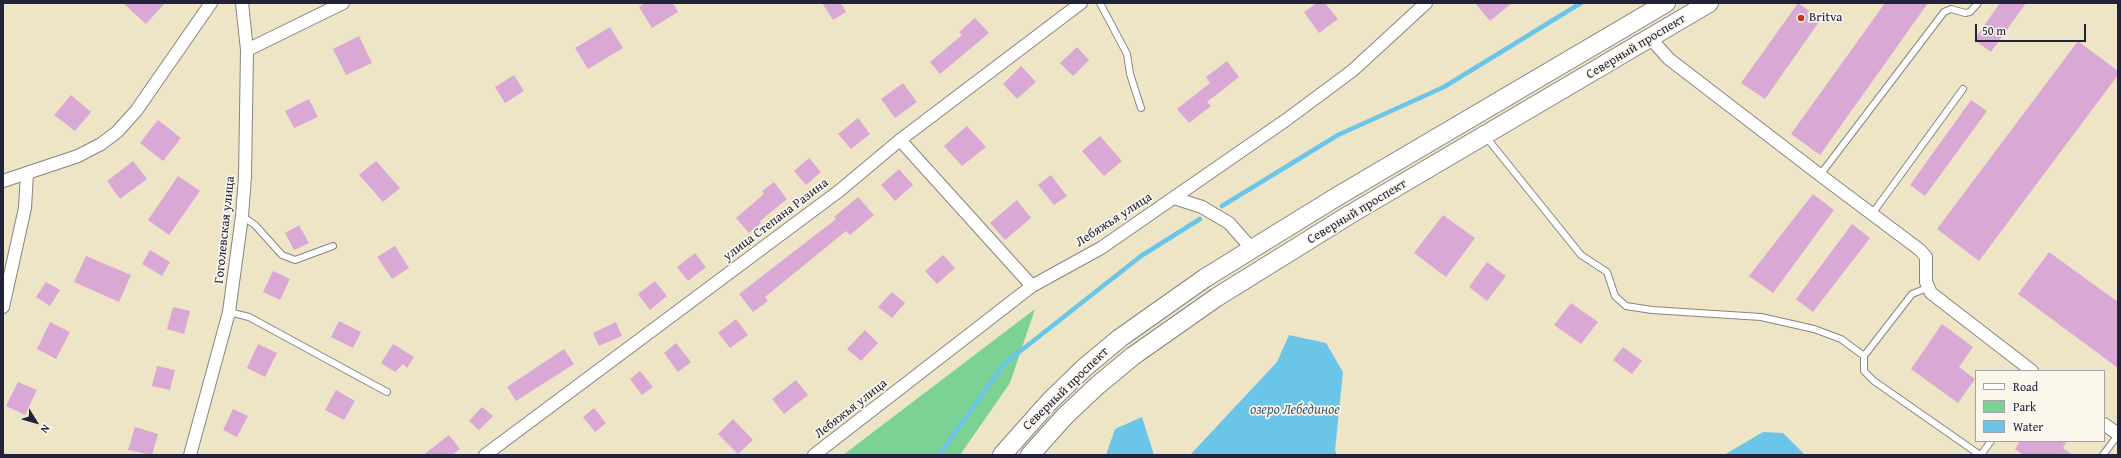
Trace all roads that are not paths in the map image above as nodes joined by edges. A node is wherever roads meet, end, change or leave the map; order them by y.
1 (211, 3) edge
2 (242, 3) edge
3 (342, 3) edge
4 (1081, 3) edge
5 (1100, 3) edge
6 (1426, 3) edge
7 (1666, 3) edge
8 (1709, 3) edge
9 (1978, 3) edge
10 (1651, 39) junction
11 (247, 50) junction
12 (1963, 89) dead end
13 (1141, 108) dead end
14 (1485, 136) junction
15 (900, 140) junction
16 (27, 173) junction
17 (1820, 176) junction
18 (1391, 178) junction
19 (3, 181) edge
20 (1174, 198) junction
21 (1872, 214) junction
22 (242, 216) junction
23 (333, 246) dead end
24 (1252, 249) junction
25 (1032, 286) junction
26 (1927, 288) junction
27 (3, 307) edge
28 (229, 312) junction
29 (1864, 356) junction
30 (2031, 370) edge
31 (387, 392) dead end
32 (2105, 425) edge
33 (2118, 434) edge
34 (1990, 442) edge
35 (190, 455) edge
36 (485, 455) edge
37 (814, 455) edge
38 (1002, 455) edge
39 (1030, 455) edge
40 (1980, 455) edge
41 (2103, 455) edge

1 - 16 street
2 - 11 street, Гоголевская улица
3 - 11 street
4 - 15 street, улица Степана Разина
5 - 13 lane
6 - 20 street, Лебяжья улица
7 - 18 main road, Северный проспект
8 - 10 main road, Северный проспект
9 - 17 lane
10 - 14 main road, Северный проспект
10 - 17 street
11 - 22 street, Гоголевская улица
12 - 21 lane
14 - 18 main road, Северный проспект
14 - 29 lane
15 - 25 street
15 - 36 street, улица Степана Разина
16 - 19 street
16 - 27 street
17 - 21 street
18 - 24 main road, Северный проспект
18 - 39 main road, Северный проспект
20 - 24 street
20 - 25 street, Лебяжья улица
21 - 26 street
22 - 23 lane
22 - 28 street, Гоголевская улица
24 - 38 main road, Северный проспект
25 - 37 street, Лебяжья улица
26 - 29 lane
26 - 30 street
28 - 31 lane
28 - 35 street, Гоголевская улица
29 - 40 lane
32 - 33 street
33 - 41 lane
34 - 40 lane

